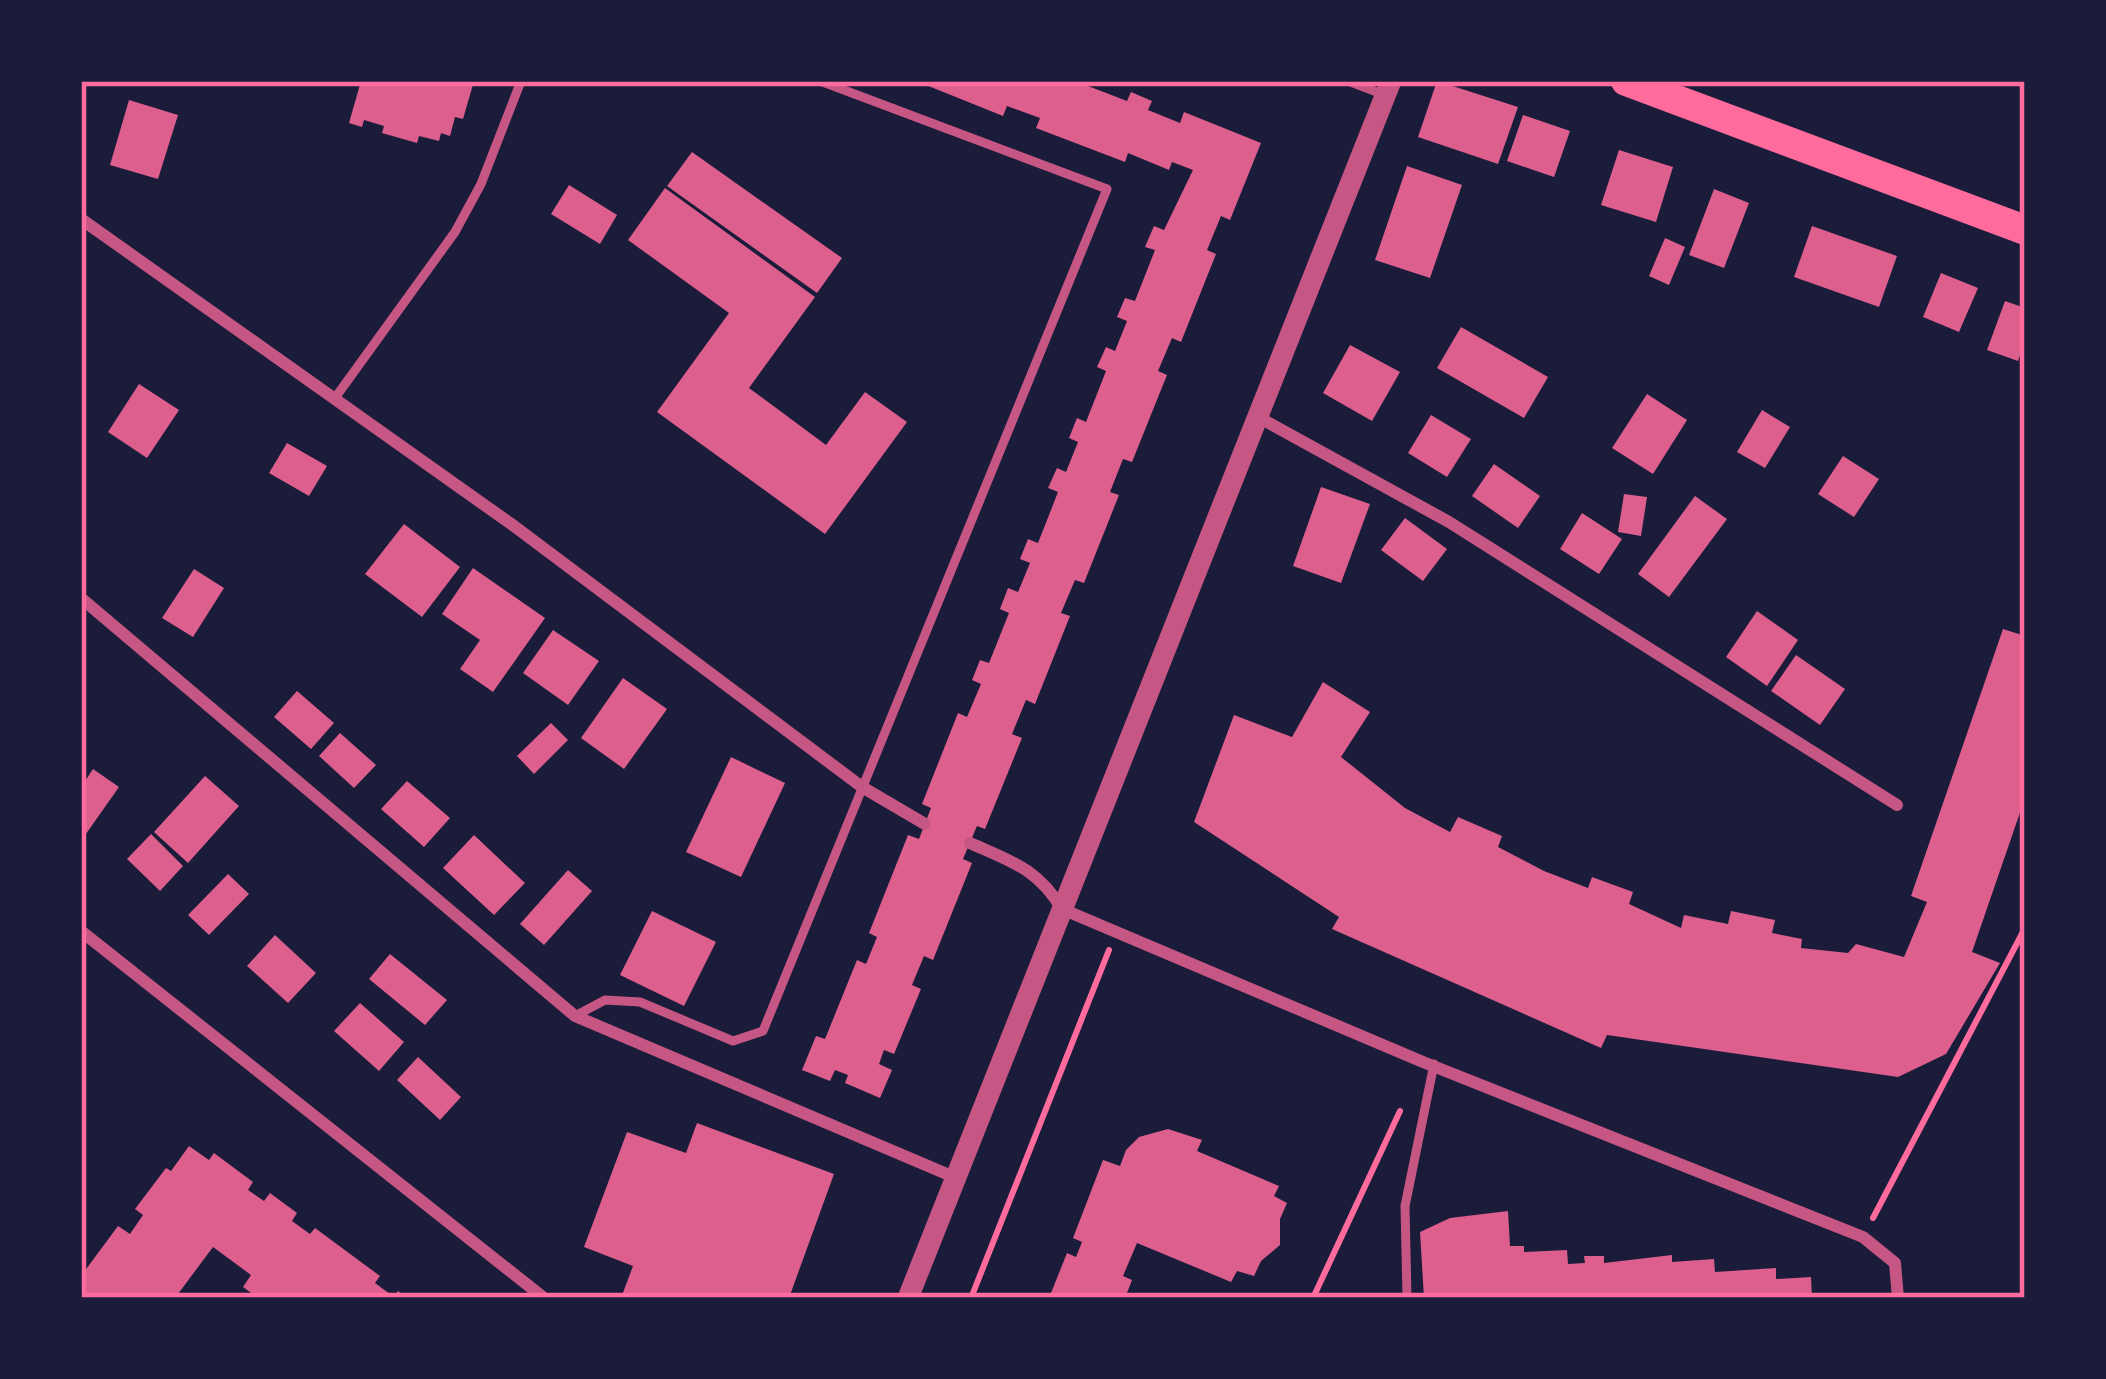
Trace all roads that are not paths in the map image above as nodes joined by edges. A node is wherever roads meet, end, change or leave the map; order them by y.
1 (520, 81) edge
2 (820, 81) edge
3 (1348, 81) edge
4 (1626, 81) edge
5 (1389, 88) edge
6 (81, 219) edge
7 (2025, 230) edge
8 (335, 398) junction
9 (1258, 417) junction
10 (81, 598) edge
11 (862, 788) junction
12 (1898, 805) dead end
13 (925, 824) dead end
14 (970, 843) dead end
15 (1062, 909) junction
16 (81, 931) edge
17 (575, 1016) junction
18 (1428, 1063) junction
19 (954, 1177) junction
20 (544, 1298) edge
21 (908, 1298) edge
22 (1407, 1298) edge
23 (1898, 1298) edge

1 - 8 lane
2 - 11 lane
3 - 5 lane
4 - 7 main road
5 - 9 street
6 - 8 street
8 - 11 street
9 - 12 street
9 - 15 street
10 - 17 street
11 - 13 street
11 - 17 lane
14 - 15 street
15 - 18 street
15 - 19 street
16 - 20 street
17 - 19 street
18 - 22 lane
18 - 23 street
19 - 21 street

